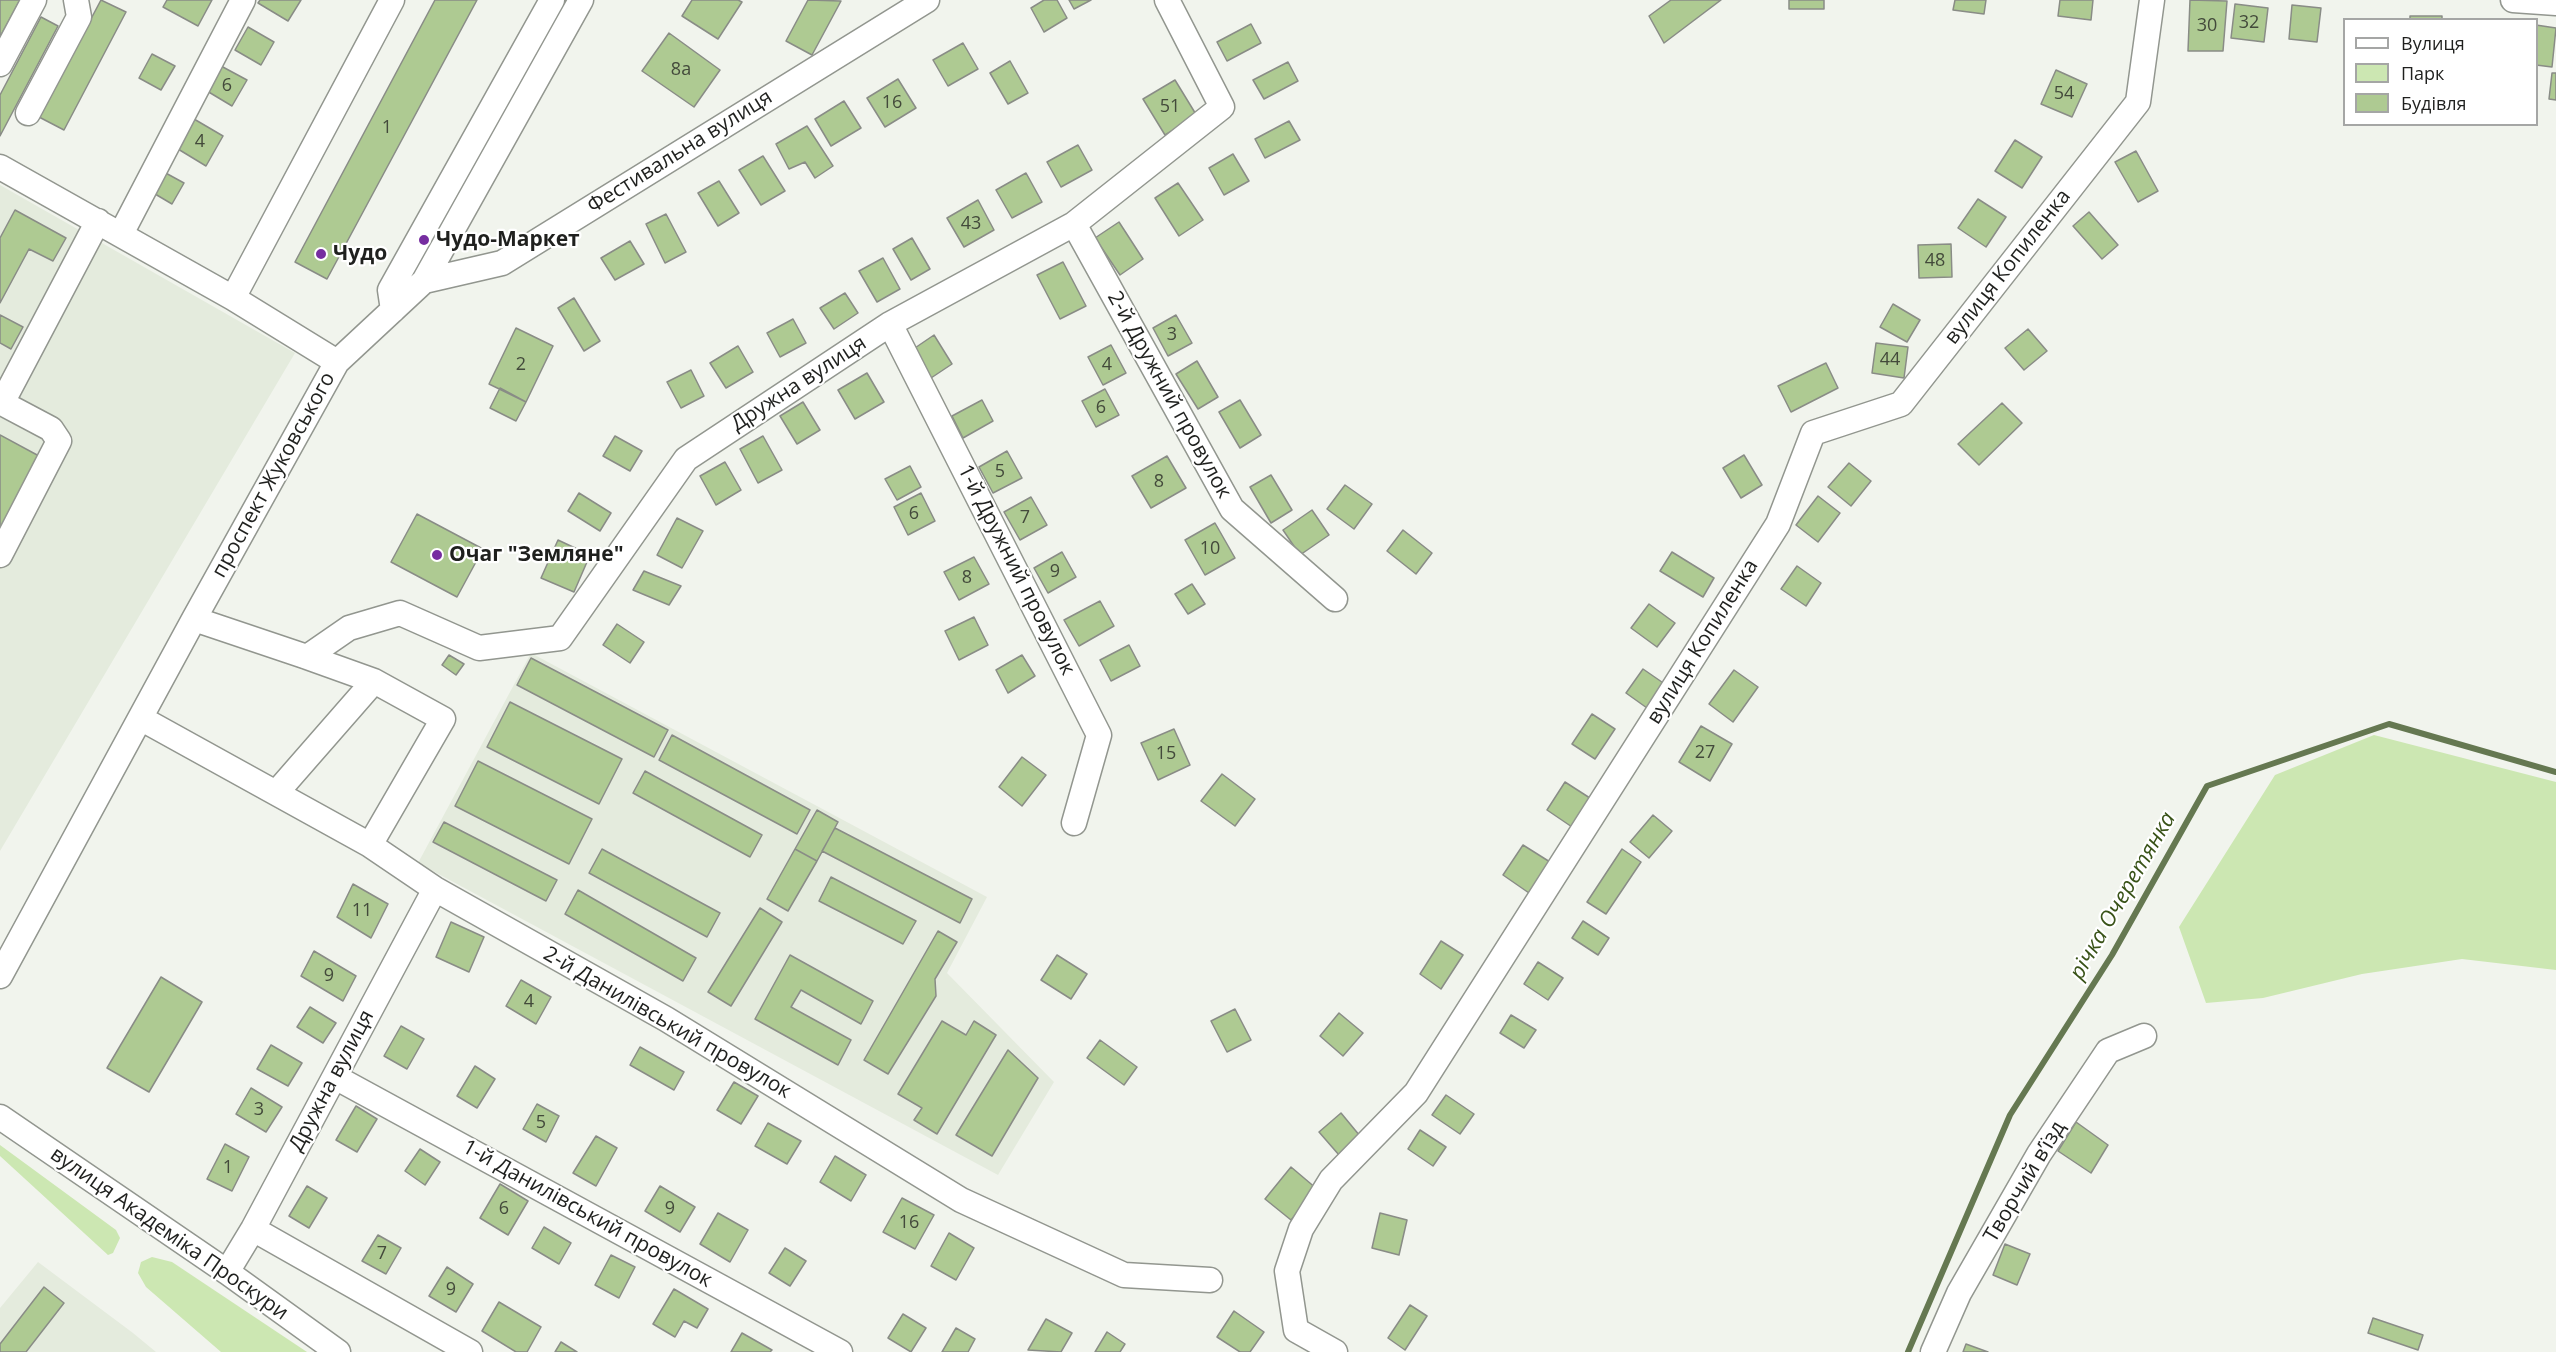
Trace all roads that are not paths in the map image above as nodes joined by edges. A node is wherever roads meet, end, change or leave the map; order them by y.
1 (34, 0) edge
2 (76, 0) edge
3 (243, 0) edge
4 (392, 0) edge
5 (552, 0) edge
6 (581, 0) edge
7 (927, 0) edge
8 (1167, 0) edge
9 (2152, 0) edge
10 (2513, 0) edge
11 (2556, 3) edge
12 (903, 8) edge
13 (0, 64) edge
14 (28, 113) dead end
15 (0, 167) edge
16 (98, 221) junction
17 (1074, 224) junction
18 (121, 234) junction
19 (424, 281) junction
20 (233, 298) junction
21 (393, 310) junction
22 (890, 324) junction
23 (337, 362) junction
24 (1, 403) edge
25 (0, 555) edge
26 (1335, 599) dead end
27 (194, 619) junction
28 (307, 657) junction
29 (374, 681) junction
30 (142, 719) junction
31 (277, 792) junction
32 (1074, 823) dead end
33 (370, 845) junction
34 (435, 889) junction
35 (0, 976) edge
36 (2144, 1036) dead end
37 (334, 1077) junction
38 (0, 1117) edge
39 (253, 1229) junction
40 (227, 1272) junction
41 (1209, 1280) dead end
42 (338, 1352) edge
43 (470, 1352) edge
44 (840, 1352) edge
45 (1335, 1352) edge
46 (1933, 1352) edge

1 - 13 street
2 - 14 street
3 - 18 street
4 - 20 street
5 - 21 street
6 - 19 street, проспект Жуковського
7 - 12 street, Фестивальна вулиця
8 - 17 street, Дружна вулиця
9 - 45 street, вулиця Копиленка
10 - 11 street
12 - 19 street, Фестивальна вулиця
15 - 16 street
16 - 18 street
16 - 24 street
17 - 22 street, Дружна вулиця
17 - 26 street, 2-й Дружний провулок
18 - 20 street
19 - 21 street, проспект Жуковського
20 - 23 street
21 - 23 street, проспект Жуковського
22 - 28 street, Дружна вулиця
22 - 32 street, 1-й Дружний провулок
23 - 27 street, проспект Жуковського
24 - 25 street
27 - 28 street
27 - 30 street, проспект Жуковського
28 - 29 street
29 - 31 street
29 - 33 street
30 - 31 street, 2-й Данилівський провулок
30 - 35 street, проспект Жуковського
31 - 33 street, 2-й Данилівський провулок
33 - 34 street, 2-й Данилівський провулок
34 - 37 street, Дружна вулиця
34 - 41 street, 2-й Данилівський провулок
36 - 46 street, Творчий в’їзд
37 - 39 street, Дружна вулиця
37 - 44 street, 1-й Данилівський провулок
38 - 40 street, вулиця Академіка Проскури
39 - 40 street, Дружна вулиця
39 - 43 street
40 - 42 street, вулиця Академіка Проскури

